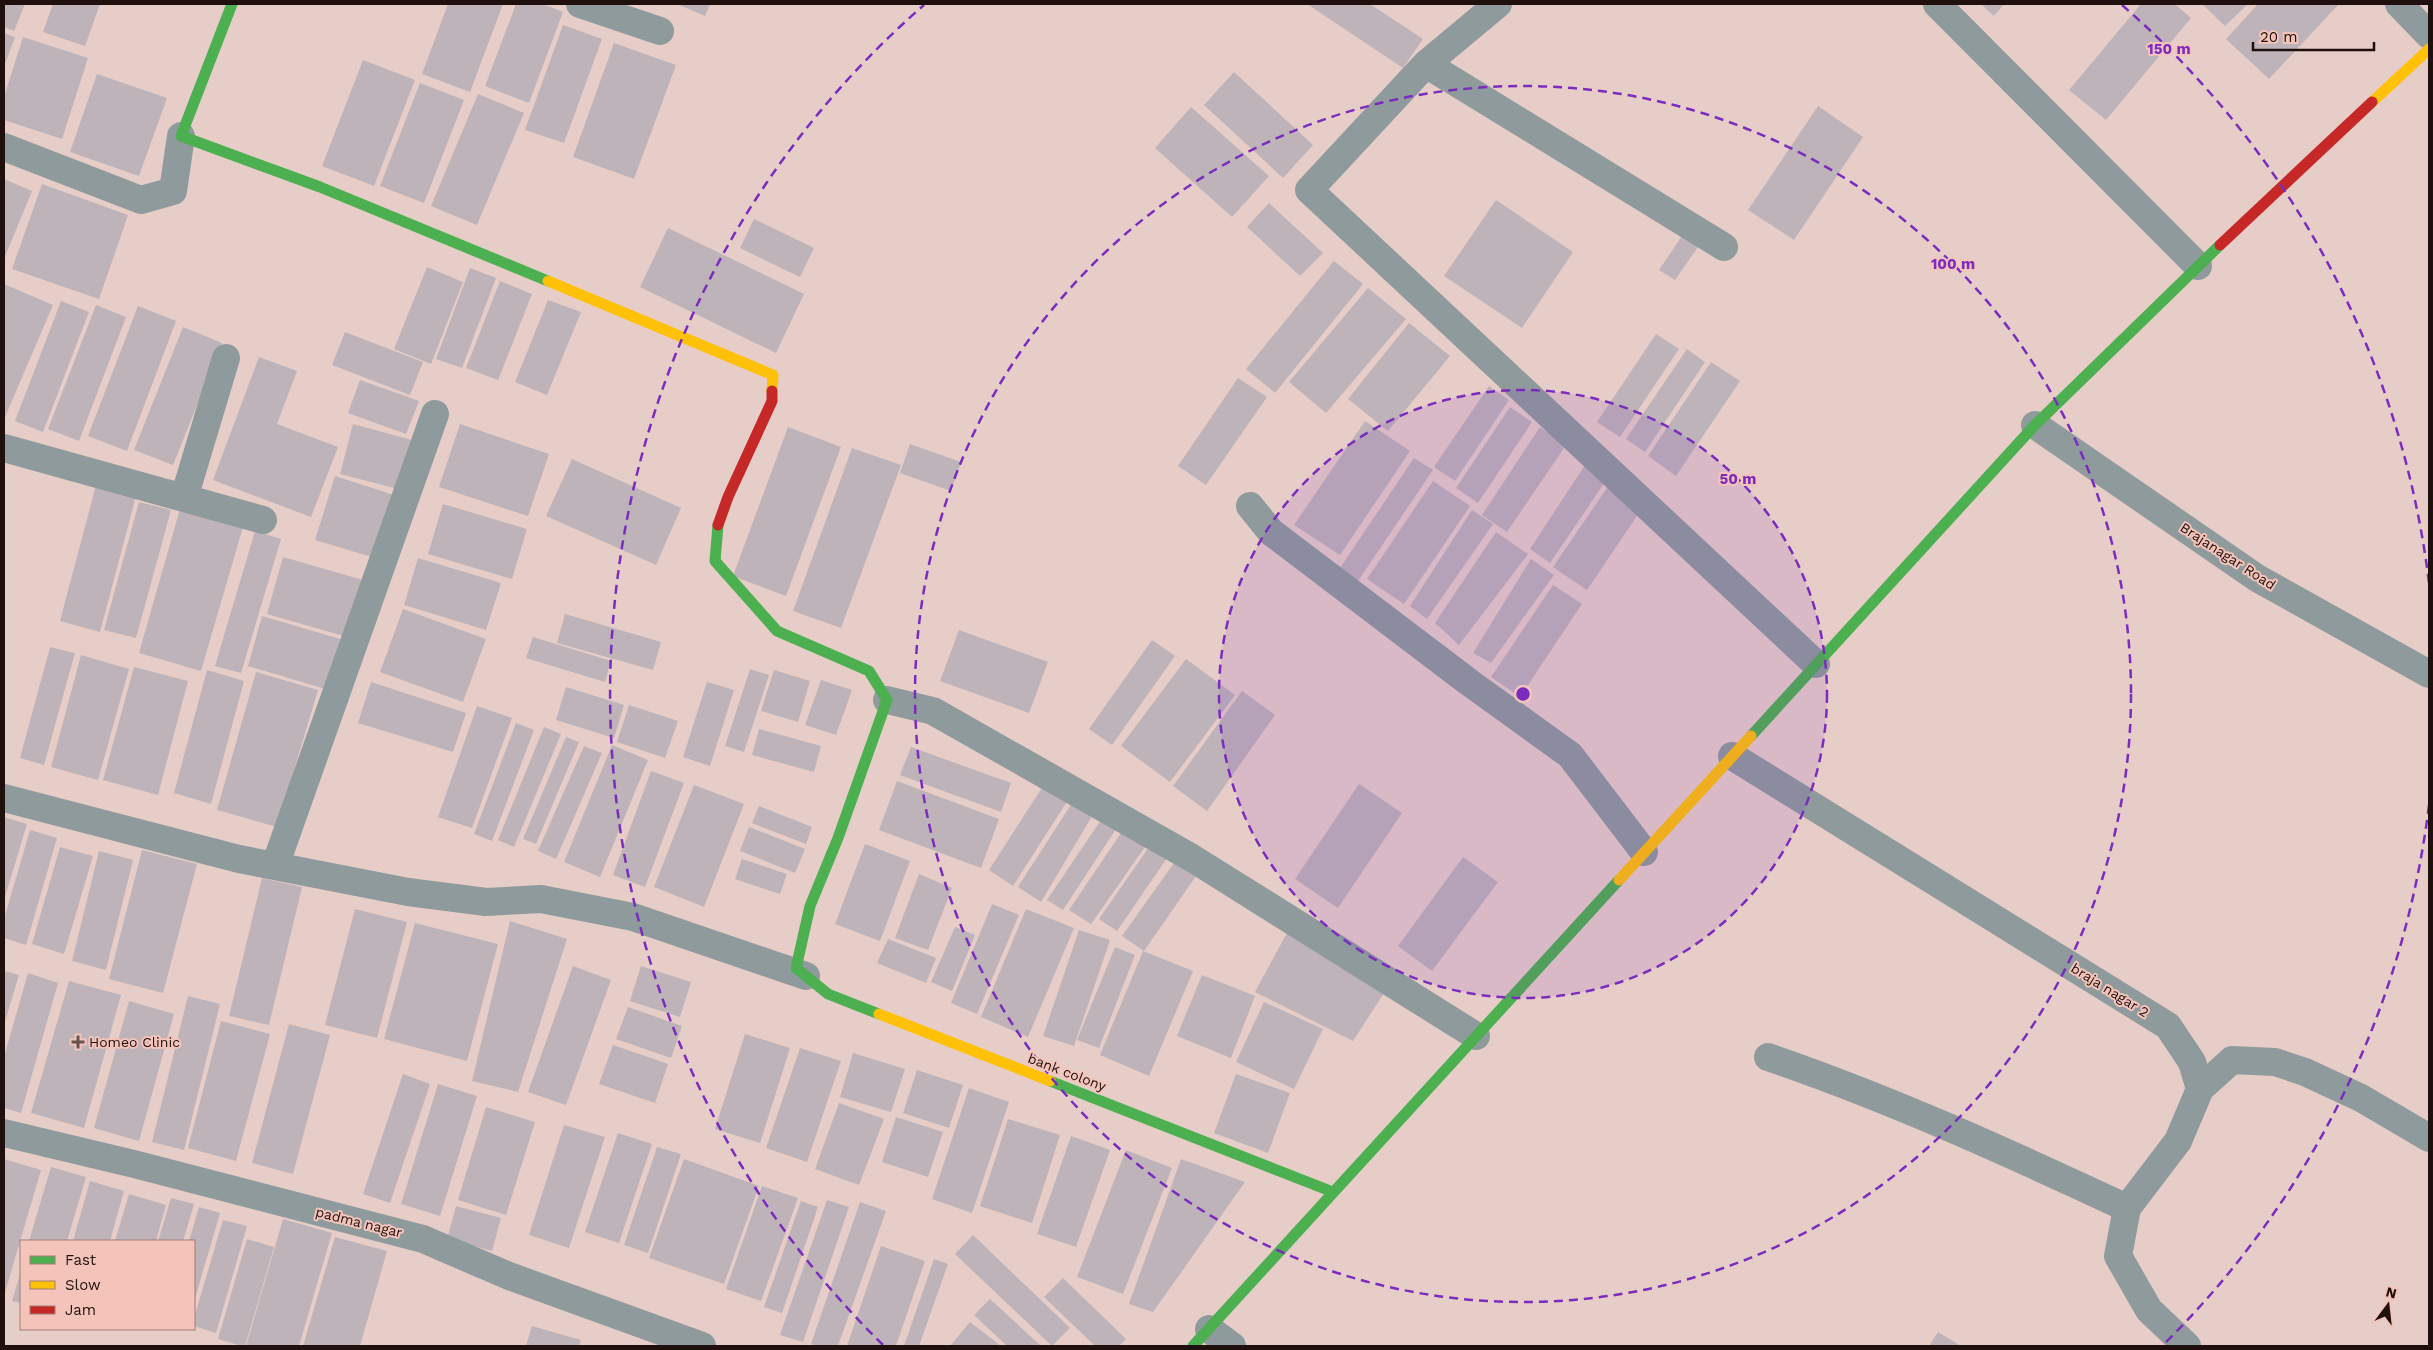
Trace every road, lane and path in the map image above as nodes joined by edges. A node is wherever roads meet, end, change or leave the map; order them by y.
1 (232, 4) edge
2 (580, 4) edge
3 (1498, 4) edge
4 (1937, 4) edge
5 (2398, 4) edge
6 (660, 31) dead end
7 (2429, 35) edge
8 (2429, 49) edge
9 (1426, 64) junction
10 (181, 136) junction
11 (4, 147) edge
12 (1724, 247) dead end
13 (2198, 266) junction
14 (226, 358) dead end
15 (435, 414) dead end
16 (2035, 425) junction
17 (4, 450) edge
18 (184, 498) junction
19 (1250, 506) dead end
20 (263, 520) dead end
21 (1816, 664) junction
22 (2429, 674) edge
23 (886, 700) junction
24 (1732, 756) junction
25 (4, 798) edge
26 (1644, 852) junction
27 (275, 866) junction
28 (801, 972) junction
29 (1476, 1036) junction
30 (1768, 1057) dead end
31 (2200, 1089) junction
32 (4, 1133) edge
33 (2429, 1138) edge
34 (1333, 1192) junction
35 (2127, 1208) junction
36 (1201, 1338) edge
37 (702, 1346) edge
38 (1232, 1346) edge
39 (2187, 1346) edge

1 - 10 street
2 - 6 street
3 - 9 street
4 - 13 street
5 - 7 street
8 - 13 street
9 - 12 street
9 - 21 street
10 - 11 street
10 - 23 street
13 - 16 street
14 - 18 street
15 - 27 street
16 - 21 street
16 - 22 street, Brajanagar Road
17 - 18 street
18 - 20 street
19 - 26 street
21 - 24 street
23 - 28 street
23 - 29 street
24 - 26 street
24 - 31 street, braja nagar 2
25 - 27 street
26 - 29 street
27 - 28 street
28 - 34 street, bank colony
29 - 34 street
30 - 35 street
31 - 33 street
31 - 35 street
32 - 37 street, padma nagar
34 - 36 street
35 - 39 street
36 - 38 street

